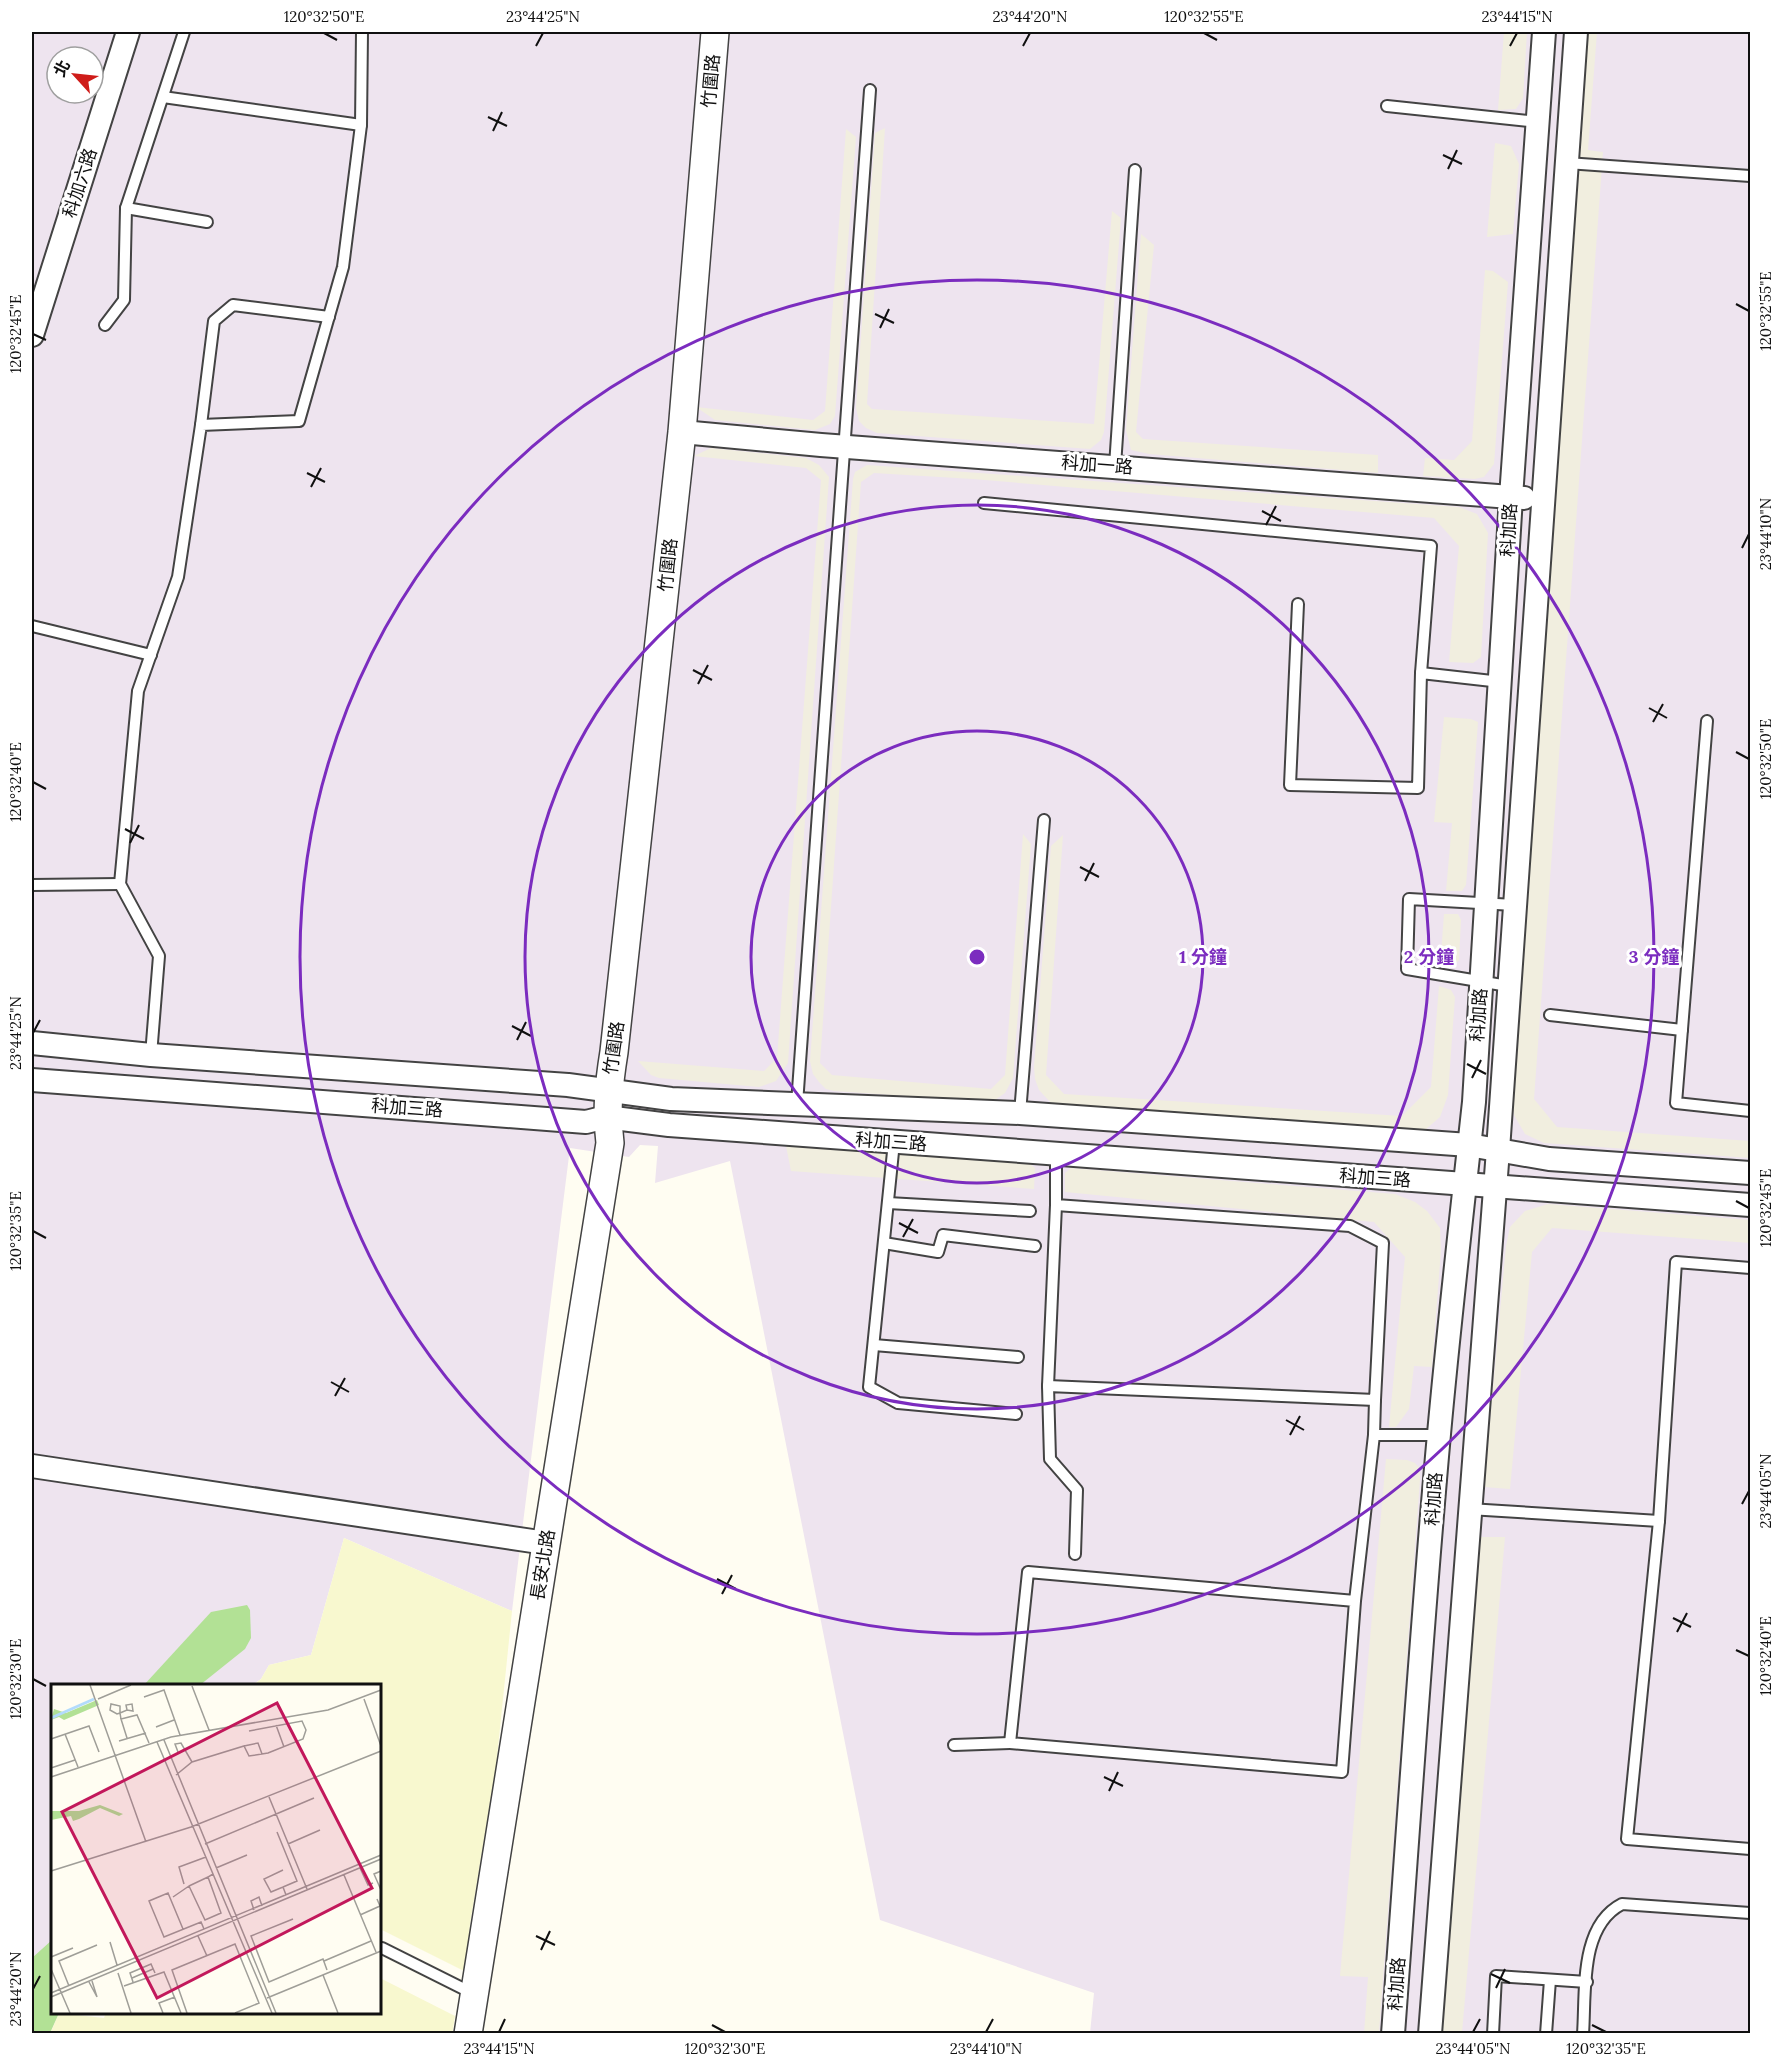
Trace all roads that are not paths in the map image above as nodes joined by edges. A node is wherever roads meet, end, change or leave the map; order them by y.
1 (128, 32) edge
2 (184, 32) edge
3 (362, 32) edge
4 (715, 32) edge
5 (1544, 32) edge
6 (1576, 32) edge
7 (870, 90) dead end
8 (163, 97) junction
9 (1388, 106) dead end
10 (1538, 122) junction
11 (361, 125) junction
12 (1567, 163) junction
13 (1135, 170) dead end
14 (1750, 176) edge
15 (126, 208) junction
16 (207, 222) dead end
17 (329, 317) junction
18 (105, 325) dead end
19 (32, 335) edge
20 (201, 425) junction
21 (682, 432) junction
22 (843, 447) junction
23 (1115, 466) junction
24 (1511, 497) junction
25 (1544, 500) junction
26 (984, 504) dead end
27 (1298, 604) dead end
28 (32, 626) edge
29 (151, 656) junction
30 (1421, 673) junction
31 (1501, 682) junction
32 (1707, 721) dead end
33 (1044, 820) dead end
34 (120, 884) junction
35 (32, 885) edge
36 (1487, 903) junction
37 (1514, 905) junction
38 (1481, 982) junction
39 (1508, 986) junction
40 (1550, 1015) dead end
41 (1682, 1030) junction
42 (32, 1043) edge
43 (152, 1055) junction
44 (32, 1080) edge
45 (608, 1101) junction
46 (797, 1104) junction
47 (1750, 1111) edge
48 (1020, 1113) junction
49 (894, 1142) junction
50 (1469, 1145) junction
51 (1497, 1150) junction
52 (1056, 1154) junction
53 (1750, 1173) edge
54 (1466, 1185) junction
55 (1494, 1187) junction
56 (888, 1203) junction
57 (1056, 1205) junction
58 (1750, 1205) edge
59 (1030, 1211) dead end
60 (884, 1243) junction
61 (1035, 1246) dead end
62 (1750, 1268) edge
63 (874, 1345) junction
64 (1018, 1357) dead end
65 (1048, 1386) junction
66 (1375, 1400) junction
67 (1016, 1414) dead end
68 (1374, 1435) junction
69 (1439, 1435) junction
70 (32, 1466) edge
71 (1469, 1509) junction
72 (1659, 1521) junction
73 (546, 1543) junction
74 (1075, 1554) dead end
75 (1354, 1601) junction
76 (1010, 1743) junction
77 (954, 1745) dead end
78 (1750, 1849) edge
79 (1750, 1913) edge
80 (382, 1948) dead end
81 (1550, 1980) junction
82 (1587, 1982) junction
83 (475, 1994) junction
84 (468, 2034) edge
85 (1393, 2034) edge
86 (1430, 2034) edge
87 (1492, 2034) edge
88 (1546, 2034) edge
89 (1583, 2034) edge

1 - 19 street, 科加六路
2 - 8 lane
3 - 11 lane
4 - 21 street, 竹圍路
5 - 10 street, 科加路
6 - 12 street, 科加路
7 - 22 lane
8 - 11 lane
8 - 15 lane
9 - 10 lane
10 - 24 street, 科加路
11 - 17 lane
12 - 14 lane
12 - 25 street, 科加路
13 - 23 lane
15 - 16 lane
15 - 18 lane
17 - 20 lane
17 - 20 lane
20 - 29 lane
21 - 22 street, 科加一路
21 - 45 street, 竹圍路
22 - 23 street, 科加一路
22 - 46 lane
23 - 24 street, 科加一路
24 - 25 street, 科加一路
24 - 31 street, 科加路
25 - 37 street, 科加路
26 - 30 lane
27 - 30 lane
28 - 29 lane
29 - 34 lane
30 - 31 lane
31 - 36 street, 科加路
32 - 41 lane
33 - 48 lane
34 - 35 lane
34 - 43 lane
36 - 37 lane
36 - 38 street, 科加路
36 - 38 lane
37 - 39 street, 科加路
38 - 39 lane
38 - 50 street, 科加路
39 - 51 street, 科加路
40 - 41 lane
41 - 47 lane
42 - 43 street, 科加三路
43 - 45 street, 科加三路
44 - 45 street, 科加三路
45 - 46 street, 科加三路
45 - 49 street, 科加三路
45 - 73 street, 長安北路
46 - 48 street, 科加三路
48 - 50 street, 科加三路
49 - 52 street, 科加三路
49 - 56 lane
50 - 51 street, 科加三路
50 - 54 street, 科加路
51 - 53 street, 科加三路
51 - 55 street, 科加路
52 - 54 street, 科加三路
52 - 57 lane
54 - 55 street, 科加三路
54 - 69 street, 科加路
55 - 58 street, 科加三路
55 - 71 street, 科加路
56 - 59 lane
56 - 60 lane
57 - 65 lane
57 - 66 lane
60 - 61 lane
60 - 63 lane
62 - 72 lane
63 - 64 lane
63 - 67 lane
65 - 66 lane
65 - 74 lane
66 - 68 lane
68 - 69 lane
68 - 75 lane
69 - 85 street, 科加路
70 - 73 street
71 - 72 lane
71 - 86 street, 科加路
72 - 78 lane
73 - 83 street, 長安北路
75 - 76 lane
75 - 76 lane
76 - 77 lane
79 - 82 lane
80 - 83 lane
81 - 82 lane
81 - 87 lane
81 - 88 lane
82 - 89 lane
83 - 84 street, 長安北路

